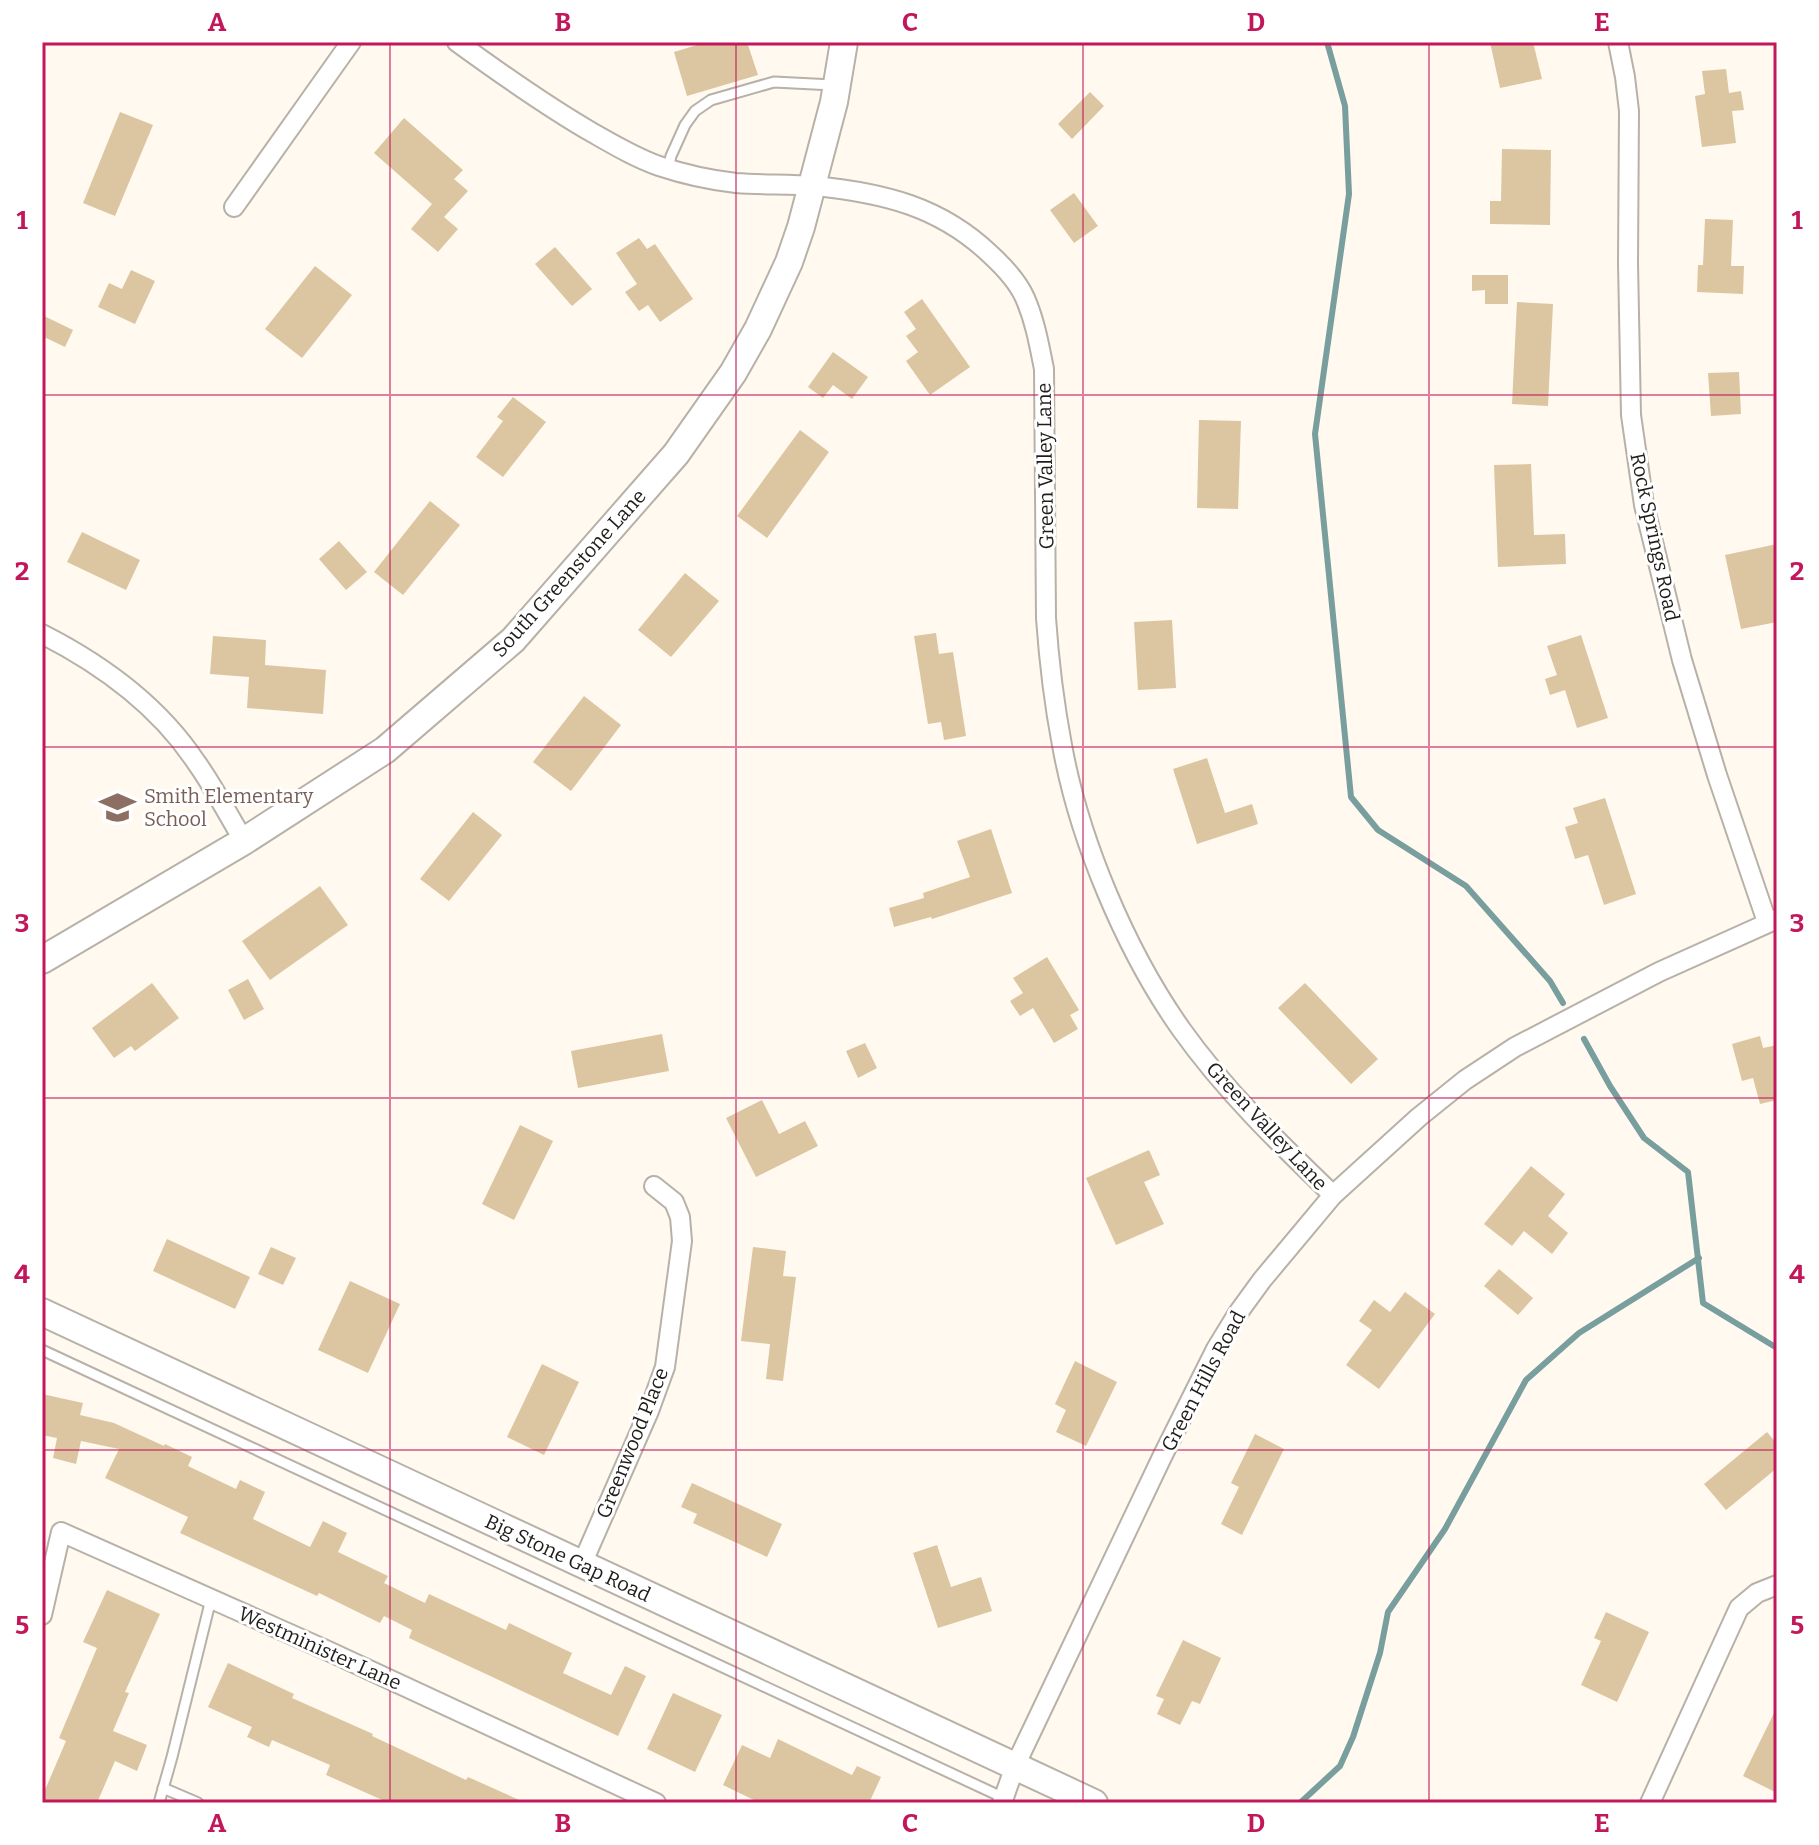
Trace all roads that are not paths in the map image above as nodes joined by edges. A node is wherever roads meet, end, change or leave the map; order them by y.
1 (351, 42) edge
2 (457, 42) edge
3 (844, 42) edge
4 (1618, 42) edge
5 (837, 85) junction
6 (668, 168) junction
7 (813, 186) junction
8 (234, 207) dead end
9 (42, 634) edge
10 (244, 841) junction
11 (1772, 921) edge
12 (42, 960) edge
13 (654, 1186) dead end
14 (1333, 1195) junction
15 (42, 1312) edge
16 (42, 1350) edge
17 (582, 1564) junction
18 (1777, 1585) edge
19 (211, 1599) junction
20 (42, 1615) edge
21 (1015, 1766) junction
22 (163, 1788) junction
23 (1003, 1800) edge
24 (159, 1803) edge
25 (198, 1803) edge
26 (656, 1803) edge
27 (1094, 1803) edge
28 (1650, 1803) edge

1 - 8 street
2 - 6 street, Green Valley Lane
3 - 5 street, South Greenstone Lane
4 - 11 street, Rock Springs Road
5 - 6 lane
5 - 7 street, South Greenstone Lane
6 - 7 street, Green Valley Lane
7 - 10 street, South Greenstone Lane
7 - 14 street, Green Valley Lane
9 - 10 street
10 - 12 street, South Greenstone Lane
11 - 14 street, Green Hills Road
13 - 17 street, Greenwood Place
14 - 21 street, Green Hills Road
15 - 17 street, Big Stone Gap Road
16 - 23 lane
17 - 21 street, Big Stone Gap Road
18 - 28 street
19 - 20 street, Westminister Lane
19 - 22 lane
19 - 26 street, Westminister Lane
21 - 23 street, Green Hills Road
21 - 27 street, Big Stone Gap Road
22 - 24 lane
22 - 25 lane

